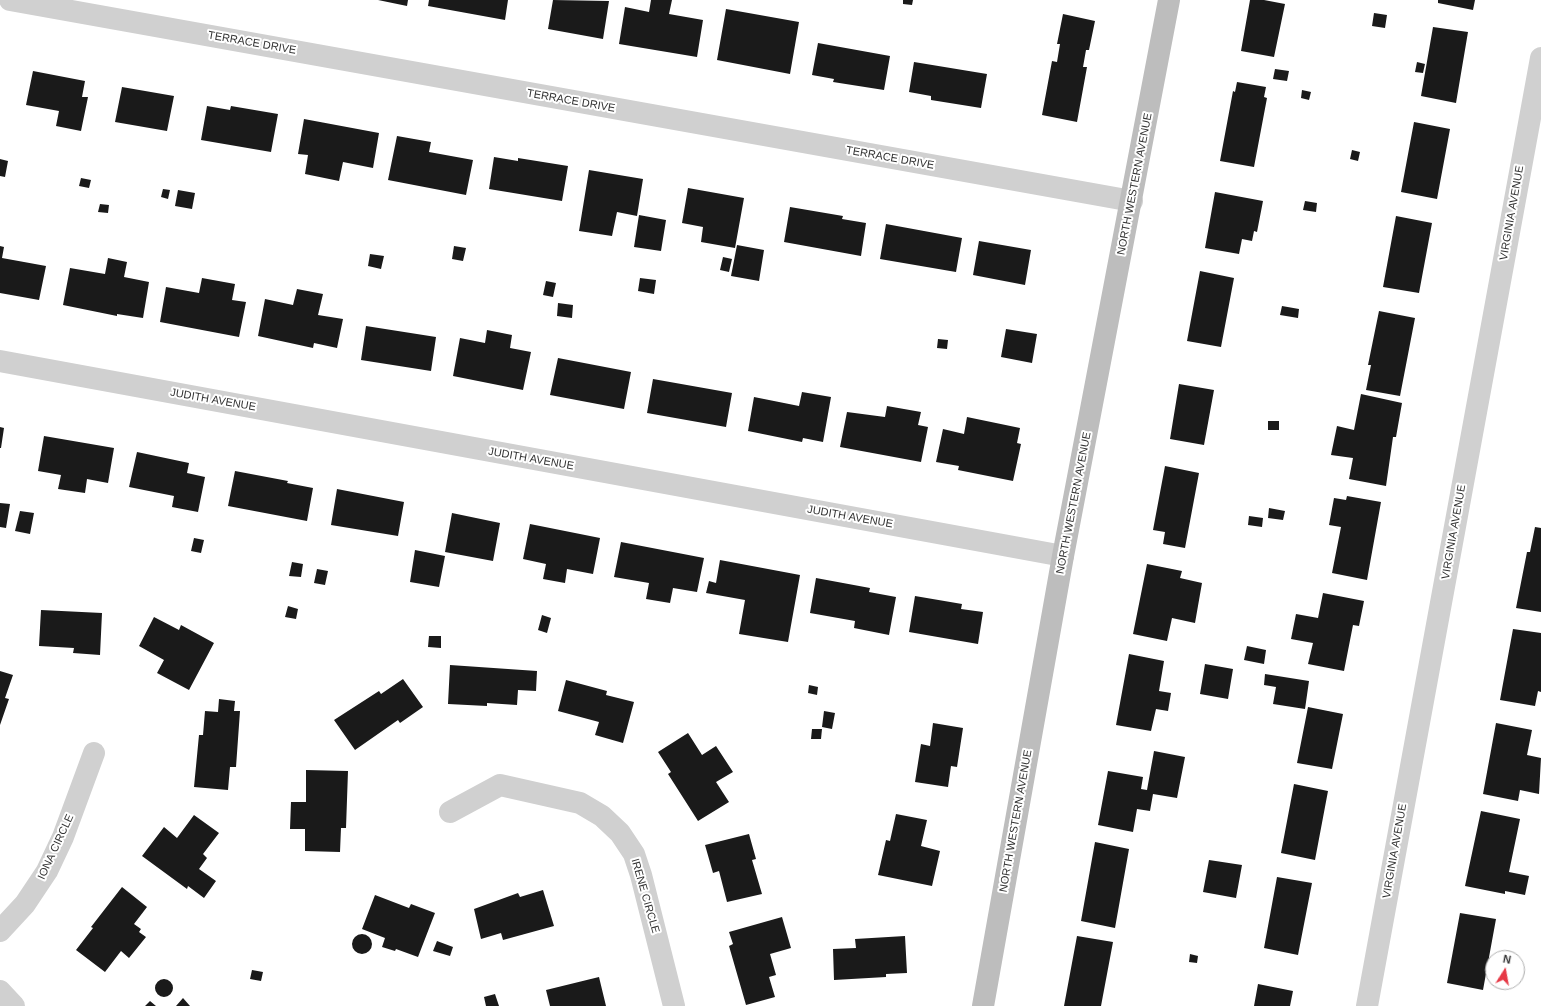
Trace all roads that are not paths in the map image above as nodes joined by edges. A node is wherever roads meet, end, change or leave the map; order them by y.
1 (10, 0) edge
2 (1169, 0) edge
3 (1541, 58) edge
4 (1132, 201) junction
5 (0, 361) edge
6 (1063, 556) junction
7 (94, 753) dead end
8 (450, 812) dead end
9 (0, 931) edge
10 (0, 991) edge
11 (14, 1006) edge
12 (674, 1006) edge
13 (983, 1006) edge
14 (1367, 1006) edge

1 - 4 street, TERRACE DRIVE
2 - 4 street, NORTH WESTERN AVENUE
3 - 14 street, VIRGINIA AVENUE
4 - 6 street, NORTH WESTERN AVENUE
5 - 6 street, JUDITH AVENUE
6 - 13 street, NORTH WESTERN AVENUE
7 - 9 street, IONA CIRCLE
8 - 12 street, IRENE CIRCLE
10 - 11 street

